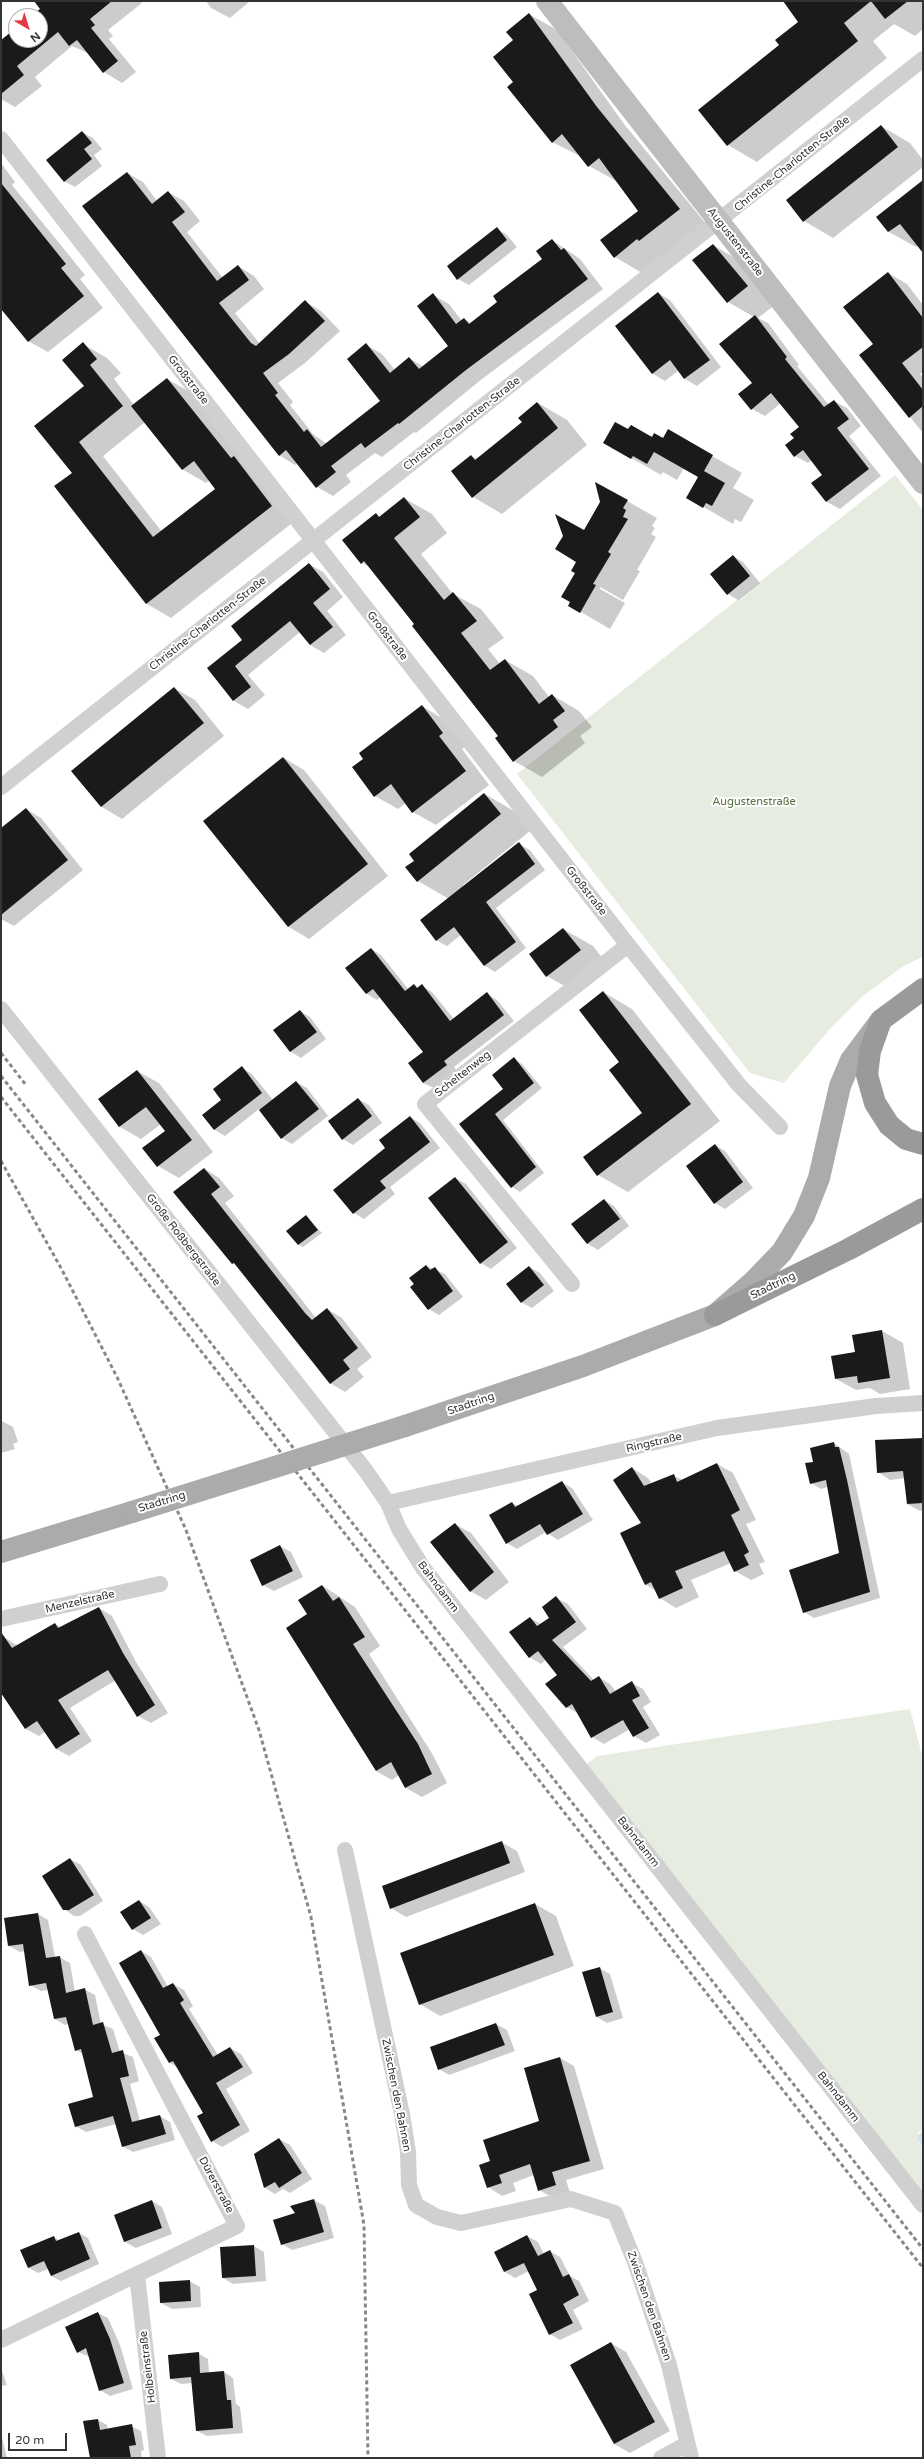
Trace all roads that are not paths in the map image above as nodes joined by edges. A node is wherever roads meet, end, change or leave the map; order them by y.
1 (547, 1) edge
2 (923, 59) edge
3 (1, 139) edge
4 (719, 222) junction
5 (923, 483) edge
6 (314, 541) junction
7 (1, 787) edge
8 (628, 945) junction
9 (923, 988) edge
10 (1, 1009) edge
11 (881, 1020) junction
12 (780, 1127) dead end
13 (923, 1144) edge
14 (923, 1209) edge
15 (572, 1284) dead end
16 (715, 1315) junction
17 (923, 1403) edge
18 (366, 1471) joint
19 (388, 1503) junction
20 (1, 1552) edge
21 (160, 1584) dead end
22 (1, 1619) edge
23 (345, 1850) dead end
24 (85, 1934) dead end
25 (923, 2204) edge
26 (137, 2275) junction
27 (1, 2340) edge
28 (689, 2451) edge
29 (158, 2458) edge
30 (661, 2458) edge

1 - 4 street, Augustenstraße
2 - 4 street, Christine-Charlotten-Straße
3 - 6 street, Großstraße
4 - 5 street, Augustenstraße
4 - 6 street, Christine-Charlotten-Straße
6 - 7 street, Christine-Charlotten-Straße
6 - 8 street, Großstraße
8 - 12 street, Großstraße
8 - 15 street, Scheltenweg
9 - 11 highway
10 - 18 street, Große Roßbergstraße
11 - 13 highway
11 - 16 main road
14 - 16 highway, Stadtring
16 - 20 main road, Stadtring, bridge
17 - 19 street, Ringstraße
18 - 19 street, Bahndamm
19 - 25 street, Bahndamm
21 - 22 street, Menzelstraße
23 - 28 street, Zwischen den Bahnen
24 - 26 street, Dürerstraße
26 - 27 street, Dürerstraße
26 - 29 street, Holbeinstraße
28 - 30 street, Zwischen den Bahnen

